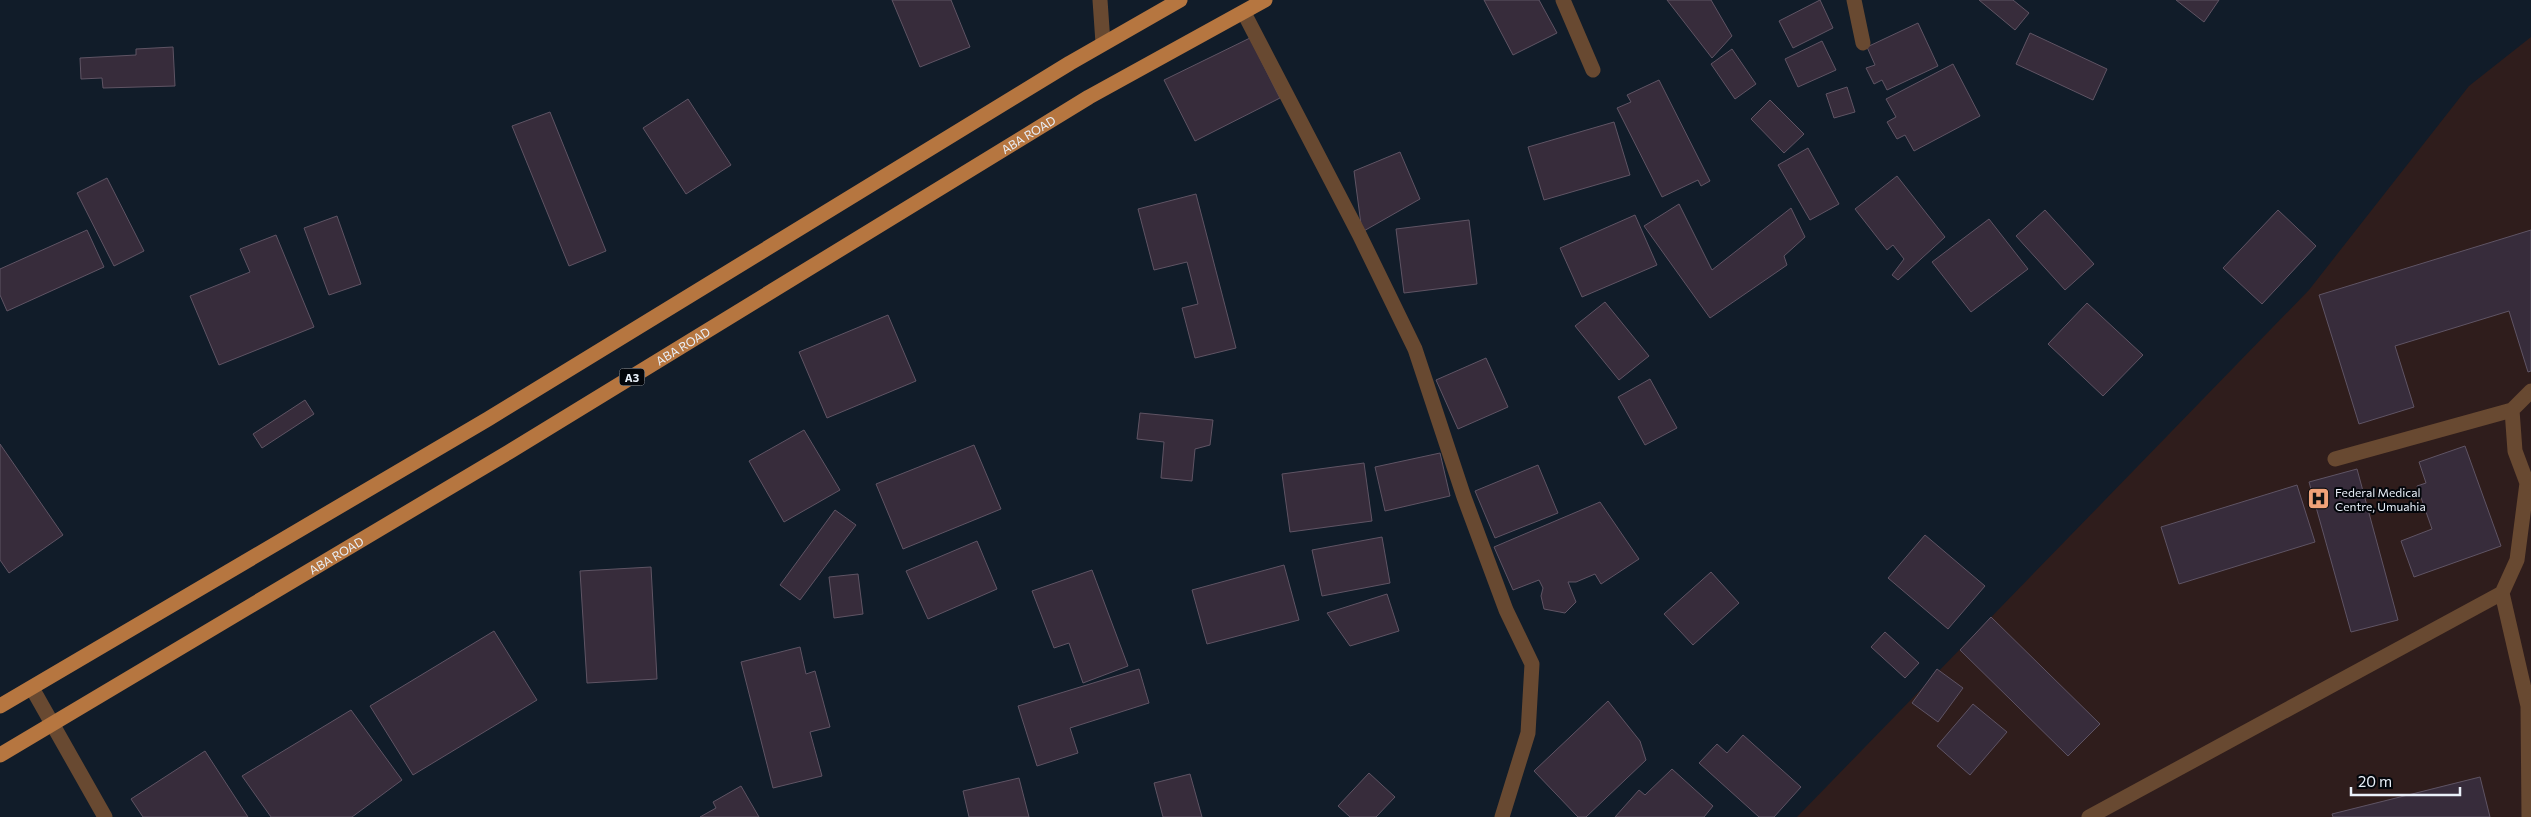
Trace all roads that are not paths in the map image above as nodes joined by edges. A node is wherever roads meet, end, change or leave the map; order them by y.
1 (1100, 0) edge
2 (1180, 0) edge
3 (1265, 0) edge
4 (1563, 0) edge
5 (1854, 0) edge
6 (1244, 13) junction
7 (1103, 43) junction
8 (1863, 43) dead end
9 (1593, 70) dead end
10 (2531, 391) edge
11 (2512, 410) junction
12 (2334, 459) dead end
13 (2502, 593) junction
14 (32, 688) junction
15 (0, 706) edge
16 (2529, 706) edge
17 (53, 725) junction
18 (0, 755) edge
19 (104, 817) edge
20 (1502, 817) edge
21 (2089, 817) edge
22 (2529, 817) edge

1 - 7 street
2 - 7 main road
3 - 6 main road, ABA ROAD / A3
4 - 9 street
5 - 8 street
6 - 17 main road, ABA ROAD / A3
6 - 20 street
7 - 14 main road
10 - 11 street
11 - 12 street
11 - 13 street
13 - 16 street
13 - 21 street
14 - 15 main road
14 - 17 street
16 - 22 street
17 - 18 main road, ABA ROAD / A3
17 - 19 street

